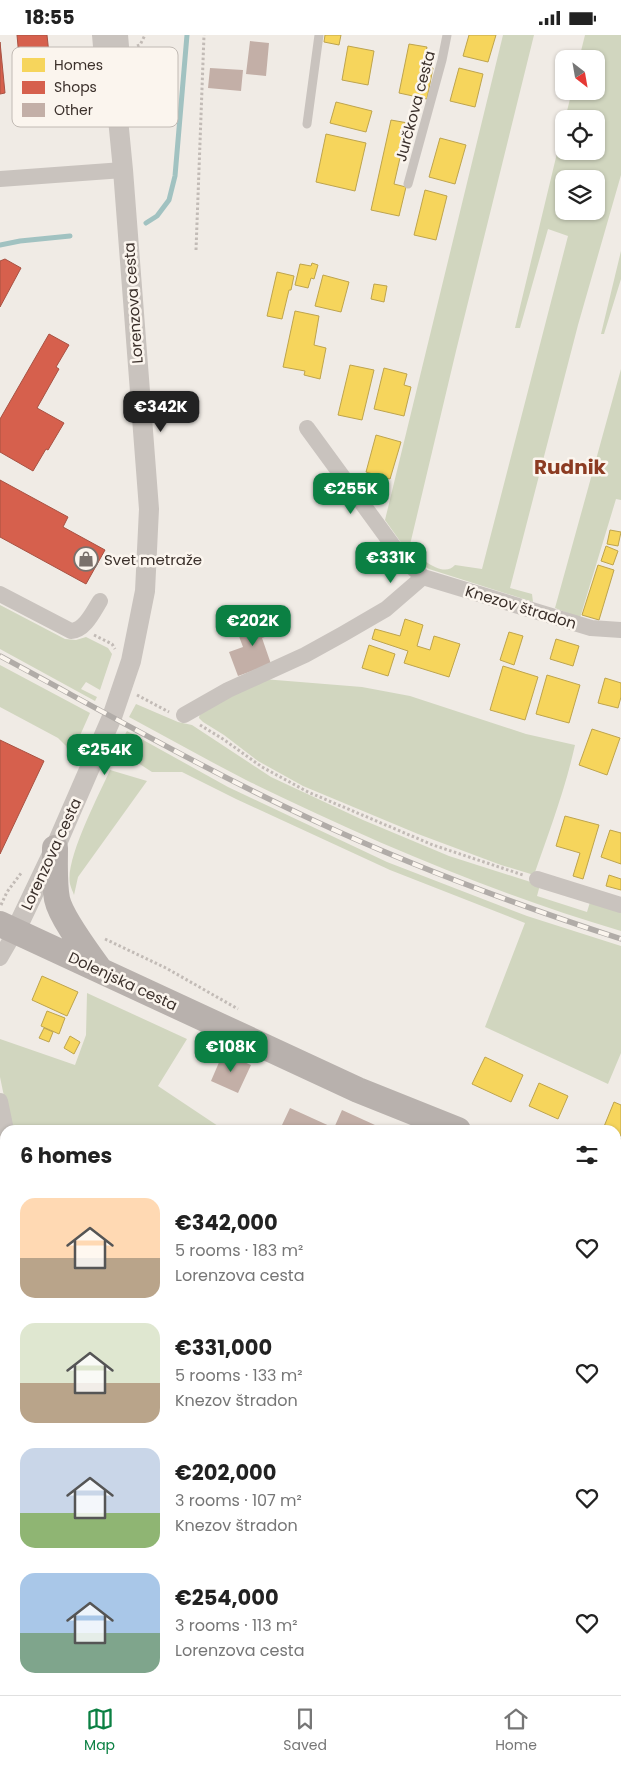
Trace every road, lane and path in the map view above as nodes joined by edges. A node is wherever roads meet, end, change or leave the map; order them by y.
1 (204, 35) edge
2 (319, 35) edge
3 (447, 35) edge
4 (307, 124) dead end
5 (119, 127) edge
6 (123, 170) junction
7 (0, 179) edge
8 (408, 184) dead end
9 (196, 250) dead end
10 (307, 428) dead end
11 (423, 577) junction
12 (0, 594) edge
13 (100, 601) dead end
14 (81, 627) junction
15 (621, 631) edge
16 (117, 654) dead end
17 (134, 694) dead end
18 (184, 715) junction
19 (55, 848) junction
20 (537, 879) joint
21 (7, 892) dead end
22 (621, 905) edge
23 (0, 907) edge
24 (8, 928) edge
25 (98, 935) dead end
26 (0, 959) edge
27 (100, 970) junction
28 (244, 1012) dead end
29 (0, 1101) edge
30 (5, 1125) edge
31 (439, 1125) edge

1 - 9 path
2 - 4 lane
3 - 8 lane, Jurčkova cesta
5 - 6 street, Lorenzova cesta
6 - 7 street
6 - 19 street, Lorenzova cesta
10 - 11 street, Knezov štradon
11 - 15 street, Knezov štradon
11 - 18 street
12 - 14 street
13 - 14 street
14 - 16 path
17 - 18 path
18 - 20 path
19 - 24 street, Lorenzova cesta
19 - 27 main road
20 - 22 street
21 - 23 path
24 - 26 street
24 - 27 main road, Dolenjska cesta
25 - 28 path, Dolenjska cesta
27 - 31 main road, Dolenjska cesta
29 - 30 street

